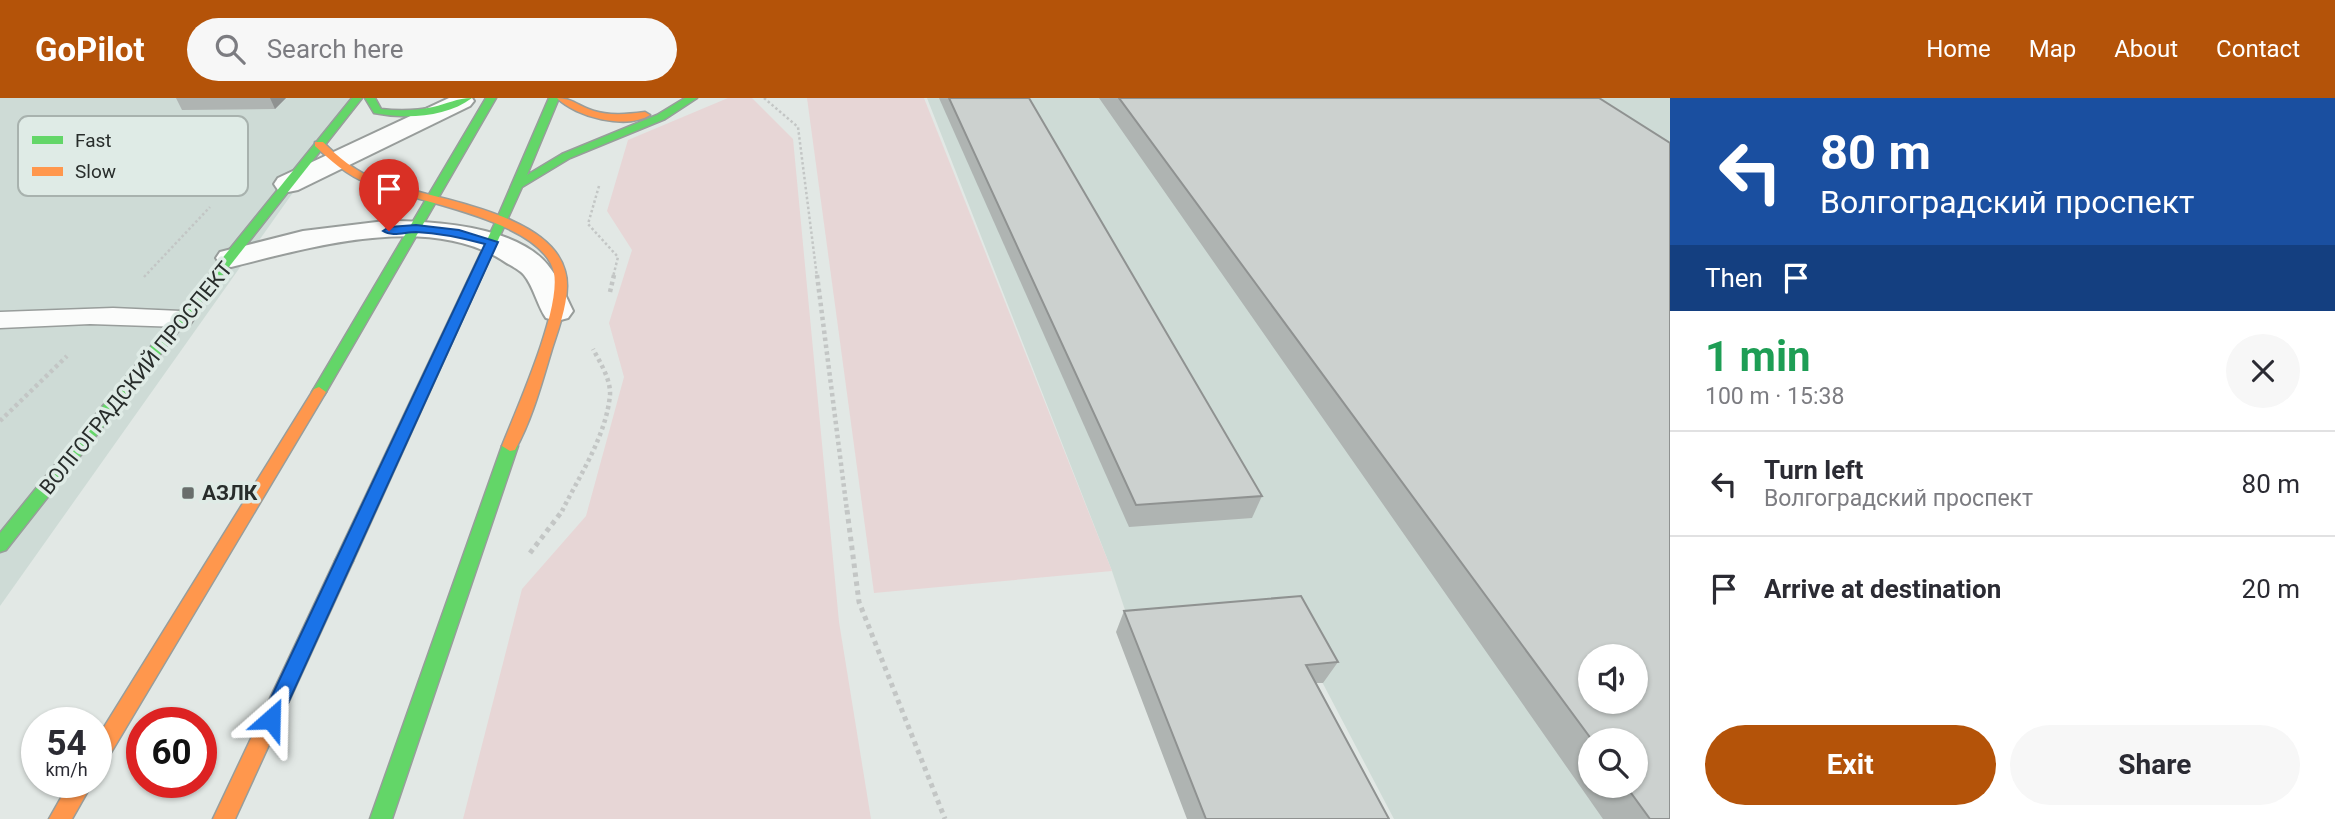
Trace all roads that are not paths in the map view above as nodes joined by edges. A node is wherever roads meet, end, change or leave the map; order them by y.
1 (357, 98) edge
2 (370, 98) edge
3 (491, 98) edge
4 (554, 98) edge
5 (562, 98) edge
6 (464, 99) edge
7 (690, 101) edge
8 (327, 153) junction
9 (288, 184) joint
10 (516, 186) junction
11 (433, 201) junction
12 (416, 229) junction
13 (497, 232) junction
14 (231, 258) junction
15 (557, 311) joint
16 (181, 319) junction
17 (0, 320) edge
18 (0, 545) edge
19 (112, 732) edge
20 (72, 798) edge
21 (60, 819) edge
22 (224, 819) edge
23 (381, 819) edge

1 - 8 main road
2 - 6 main road
3 - 11 main road
4 - 10 main road
5 - 7 main road
6 - 8 street
7 - 10 main road
8 - 9 street
8 - 11 main road
9 - 14 main road
10 - 13 main road
11 - 12 main road
11 - 13 main road
12 - 13 street, ВОЛГОГРАДСКИЙ ПРОСПЕКТ
12 - 14 street, ВОЛГОГРАДСКИЙ ПРОСПЕКТ
12 - 19 main road
13 - 15 street, ВОЛГОГРАДСКИЙ ПРОСПЕКТ
13 - 22 main road
14 - 16 main road, ВОЛГОГРАДСКИЙ ПРОСПЕКТ
15 - 23 main road
16 - 17 lane
16 - 18 main road, ВОЛГОГРАДСКИЙ ПРОСПЕКТ
20 - 21 main road

